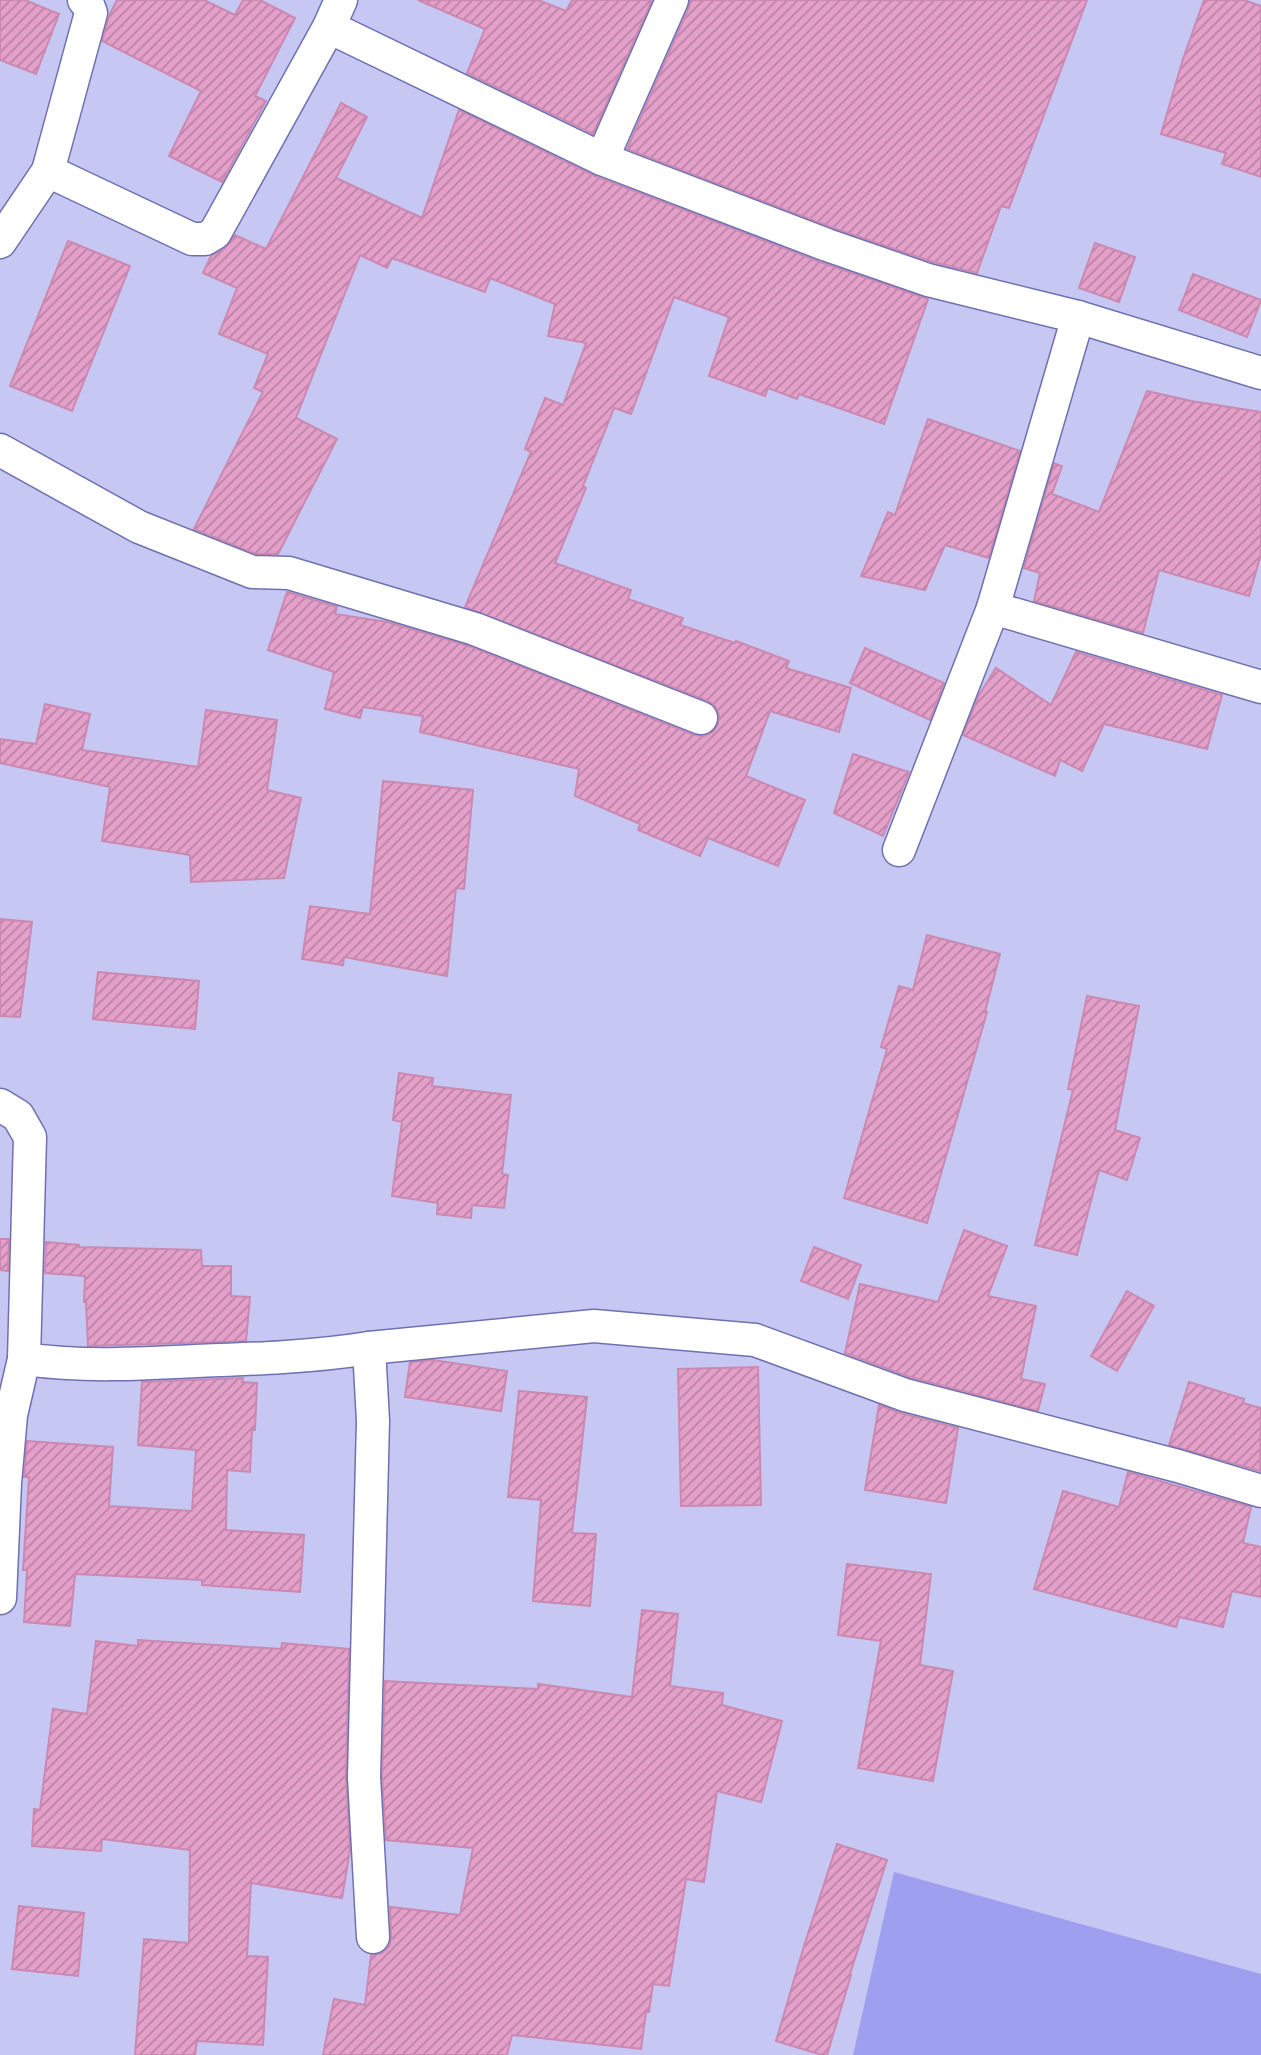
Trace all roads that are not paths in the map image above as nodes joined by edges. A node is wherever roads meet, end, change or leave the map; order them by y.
1 (83, 0) edge
2 (672, 0) edge
3 (335, 13) edge
4 (602, 159) junction
5 (48, 171) junction
6 (0, 242) edge
7 (1078, 317) junction
8 (1261, 373) edge
9 (0, 450) edge
10 (993, 608) junction
11 (1261, 687) edge
12 (701, 718) dead end
13 (899, 850) dead end
14 (0, 1105) edge
15 (369, 1348) junction
16 (24, 1359) junction
17 (1261, 1491) edge
18 (0, 1598) edge
19 (373, 1937) dead end

1 - 5 street
2 - 4 street
3 - 4 street
3 - 5 street
4 - 7 street
5 - 6 street
7 - 8 street
7 - 10 street
9 - 12 street
10 - 11 street
10 - 13 street
14 - 16 street
15 - 16 street
15 - 17 street
15 - 19 street
16 - 18 street

